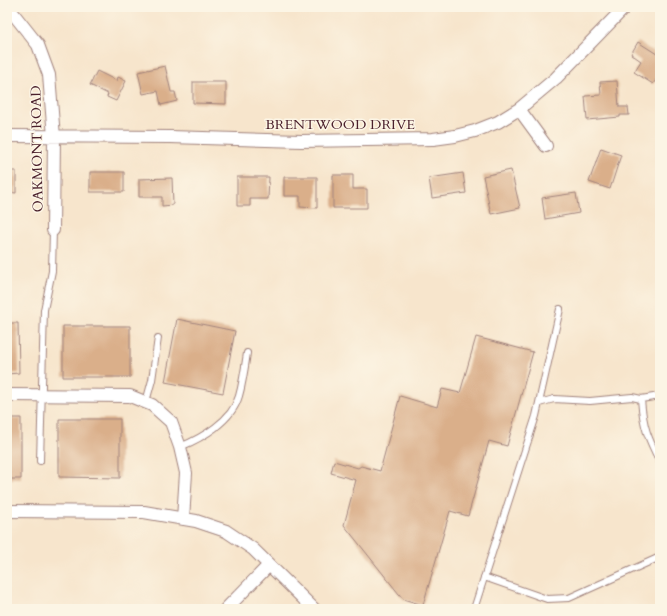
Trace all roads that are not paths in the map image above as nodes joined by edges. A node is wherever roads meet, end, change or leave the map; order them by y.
1 (8, 7) edge
2 (625, 7) edge
3 (519, 109) junction
4 (7, 136) edge
5 (54, 137) junction
6 (546, 146) dead end
7 (53, 230) joint
8 (560, 308) dead end
9 (158, 338) dead end
10 (247, 353) dead end
11 (7, 395) edge
12 (41, 395) junction
13 (660, 396) edge
14 (641, 400) junction
15 (146, 402) junction
16 (539, 403) junction
17 (180, 447) junction
18 (40, 461) dead end
19 (660, 462) edge
20 (7, 510) edge
21 (183, 519) junction
22 (660, 557) edge
23 (269, 565) junction
24 (484, 577) junction
25 (226, 609) edge
26 (314, 609) edge
27 (474, 609) edge

1 - 5 street, OAKMONT ROAD
2 - 3 street, BRENTWOOD DRIVE
3 - 5 street, BRENTWOOD DRIVE
3 - 6 street
4 - 5 street, BRENTWOOD DRIVE
5 - 7 street, OAKMONT ROAD
7 - 12 lane
8 - 16 lane
9 - 15 lane
10 - 17 lane
11 - 12 street
12 - 15 street
12 - 18 lane
13 - 14 lane
14 - 16 lane
14 - 19 lane
15 - 17 street
16 - 24 lane
17 - 21 street
20 - 21 street
21 - 23 street
22 - 24 lane
23 - 25 street
23 - 26 street
24 - 27 lane

